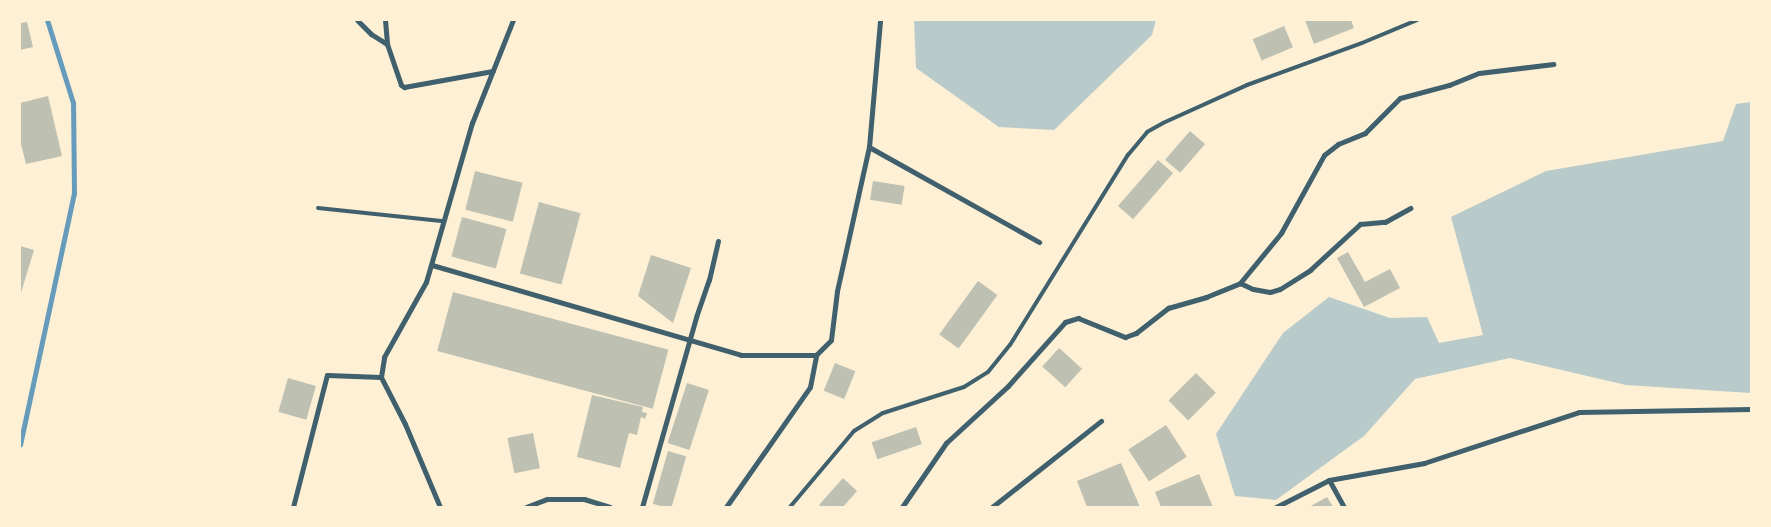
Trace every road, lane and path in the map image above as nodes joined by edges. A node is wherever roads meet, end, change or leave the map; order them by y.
1 (358, 20) edge
2 (385, 20) edge
3 (513, 20) edge
4 (880, 20) edge
5 (1417, 20) edge
6 (387, 44) junction
7 (1553, 64) dead end
8 (493, 71) junction
9 (869, 148) junction
10 (318, 208) dead end
11 (1410, 208) dead end
12 (442, 221) junction
13 (718, 241) dead end
14 (1039, 242) dead end
15 (432, 265) junction
16 (1240, 283) junction
17 (690, 340) junction
18 (816, 355) junction
19 (381, 377) junction
20 (1751, 410) edge
21 (1101, 421) dead end
22 (1328, 480) junction
23 (293, 507) edge
24 (440, 507) edge
25 (526, 507) edge
26 (610, 507) edge
27 (642, 507) edge
28 (726, 507) edge
29 (790, 507) edge
30 (902, 507) edge
31 (992, 507) edge
32 (1276, 507) edge
33 (1344, 507) edge

1 - 6 street
2 - 6 street
3 - 8 street
4 - 9 street
5 - 29 lane
6 - 8 street
7 - 16 street
8 - 12 street
9 - 14 street
9 - 18 street
10 - 12 lane
11 - 16 street
12 - 15 street
13 - 17 street
15 - 17 street
15 - 19 street
16 - 30 street
17 - 18 street
17 - 27 street
18 - 28 street
19 - 23 street
19 - 24 street
20 - 22 street
21 - 31 street
22 - 32 street
22 - 33 street
25 - 26 street

